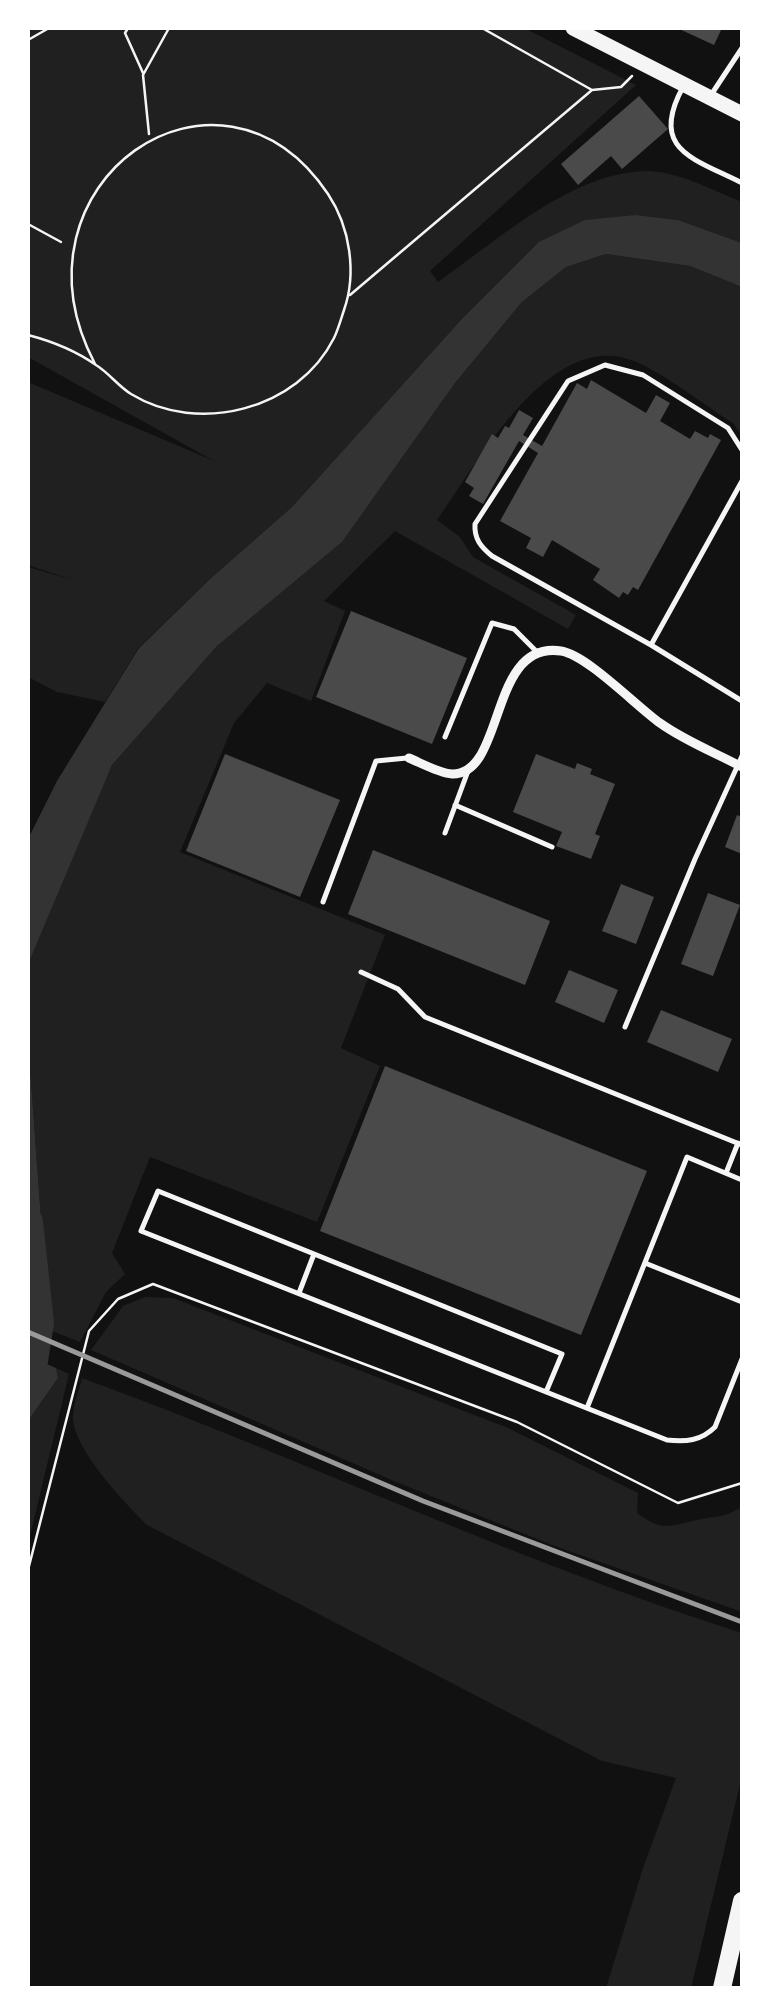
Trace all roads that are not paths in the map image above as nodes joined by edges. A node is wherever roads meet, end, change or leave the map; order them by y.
1 (573, 28) edge
2 (742, 48) edge
3 (684, 84) junction
4 (710, 98) junction
5 (742, 114) edge
6 (740, 182) dead end
7 (742, 450) edge
8 (742, 482) edge
9 (651, 645) junction
10 (538, 654) junction
11 (742, 701) edge
12 (445, 738) dead end
13 (409, 758) joint
14 (741, 763) edge
15 (468, 771) junction
16 (456, 805) junction
17 (445, 833) dead end
18 (552, 847) dead end
19 (323, 902) dead end
20 (361, 972) dead end
21 (626, 1027) dead end
22 (740, 1144) edge
23 (726, 1173) junction
24 (742, 1180) edge
25 (314, 1254) junction
26 (645, 1262) junction
27 (299, 1292) junction
28 (742, 1302) edge
29 (742, 1359) edge
30 (546, 1392) junction
31 (586, 1408) junction
32 (742, 1901) edge
33 (722, 1988) edge

1 - 3 highway
2 - 4 lane
3 - 4 highway
3 - 6 lane
4 - 5 highway
7 - 9 lane
8 - 9 lane
9 - 11 lane
10 - 12 lane
10 - 14 street
10 - 15 street
13 - 15 street
13 - 19 lane
14 - 21 lane
15 - 16 lane
16 - 17 lane
16 - 18 lane
20 - 22 lane
22 - 23 lane
23 - 24 lane
23 - 26 lane
25 - 27 lane
25 - 27 lane
25 - 30 lane
26 - 28 lane
26 - 31 lane
27 - 30 lane
29 - 31 lane
30 - 31 lane
32 - 33 highway

